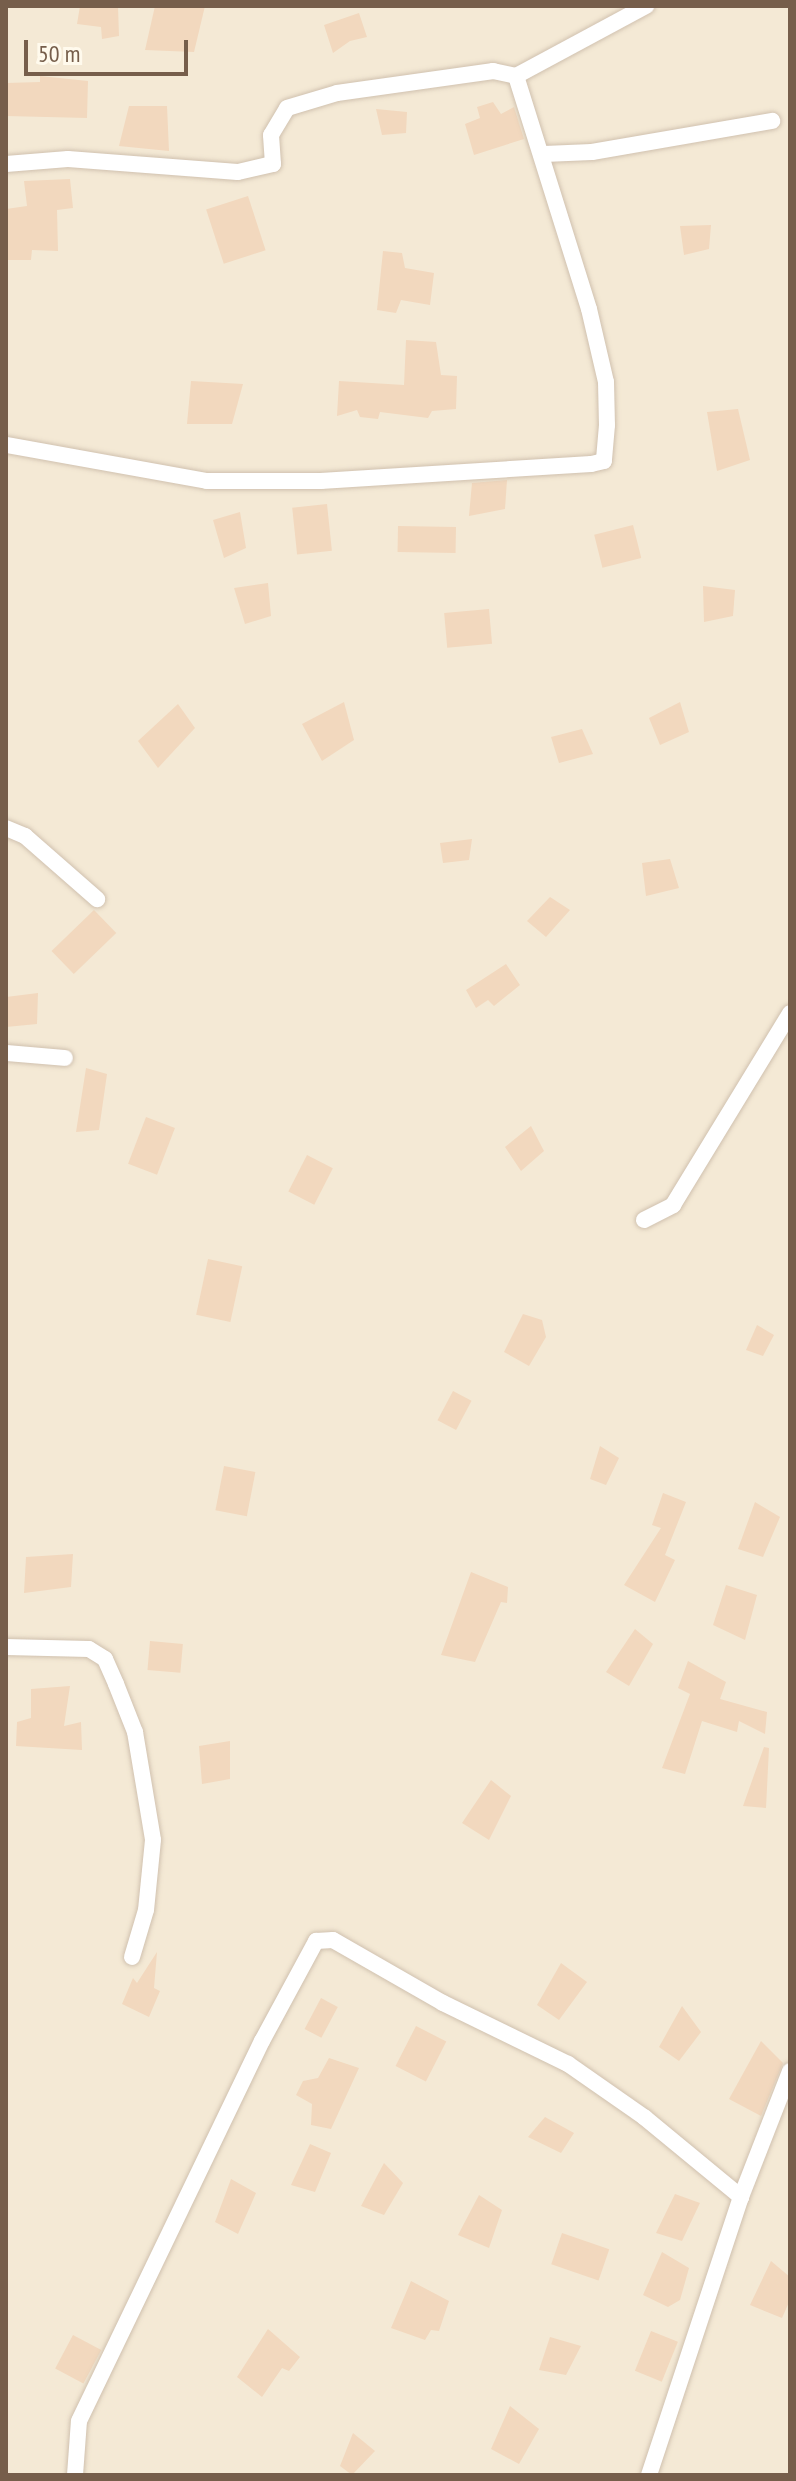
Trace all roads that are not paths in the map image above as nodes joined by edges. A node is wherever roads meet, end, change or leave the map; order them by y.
1 (646, 6) edge
2 (516, 76) junction
3 (772, 121) dead end
4 (544, 154) junction
5 (6, 164) edge
6 (6, 445) edge
7 (6, 828) edge
8 (97, 899) dead end
9 (790, 1013) edge
10 (6, 1053) edge
11 (65, 1058) dead end
12 (644, 1220) dead end
13 (6, 1647) edge
14 (132, 1957) dead end
15 (790, 2071) edge
16 (741, 2197) junction
17 (75, 2475) edge
18 (649, 2475) edge

1 - 2 street
2 - 4 street
2 - 5 street
3 - 4 street
4 - 6 street
7 - 8 street
9 - 12 street
10 - 11 street
13 - 14 street
15 - 16 street
16 - 17 street
16 - 18 street

